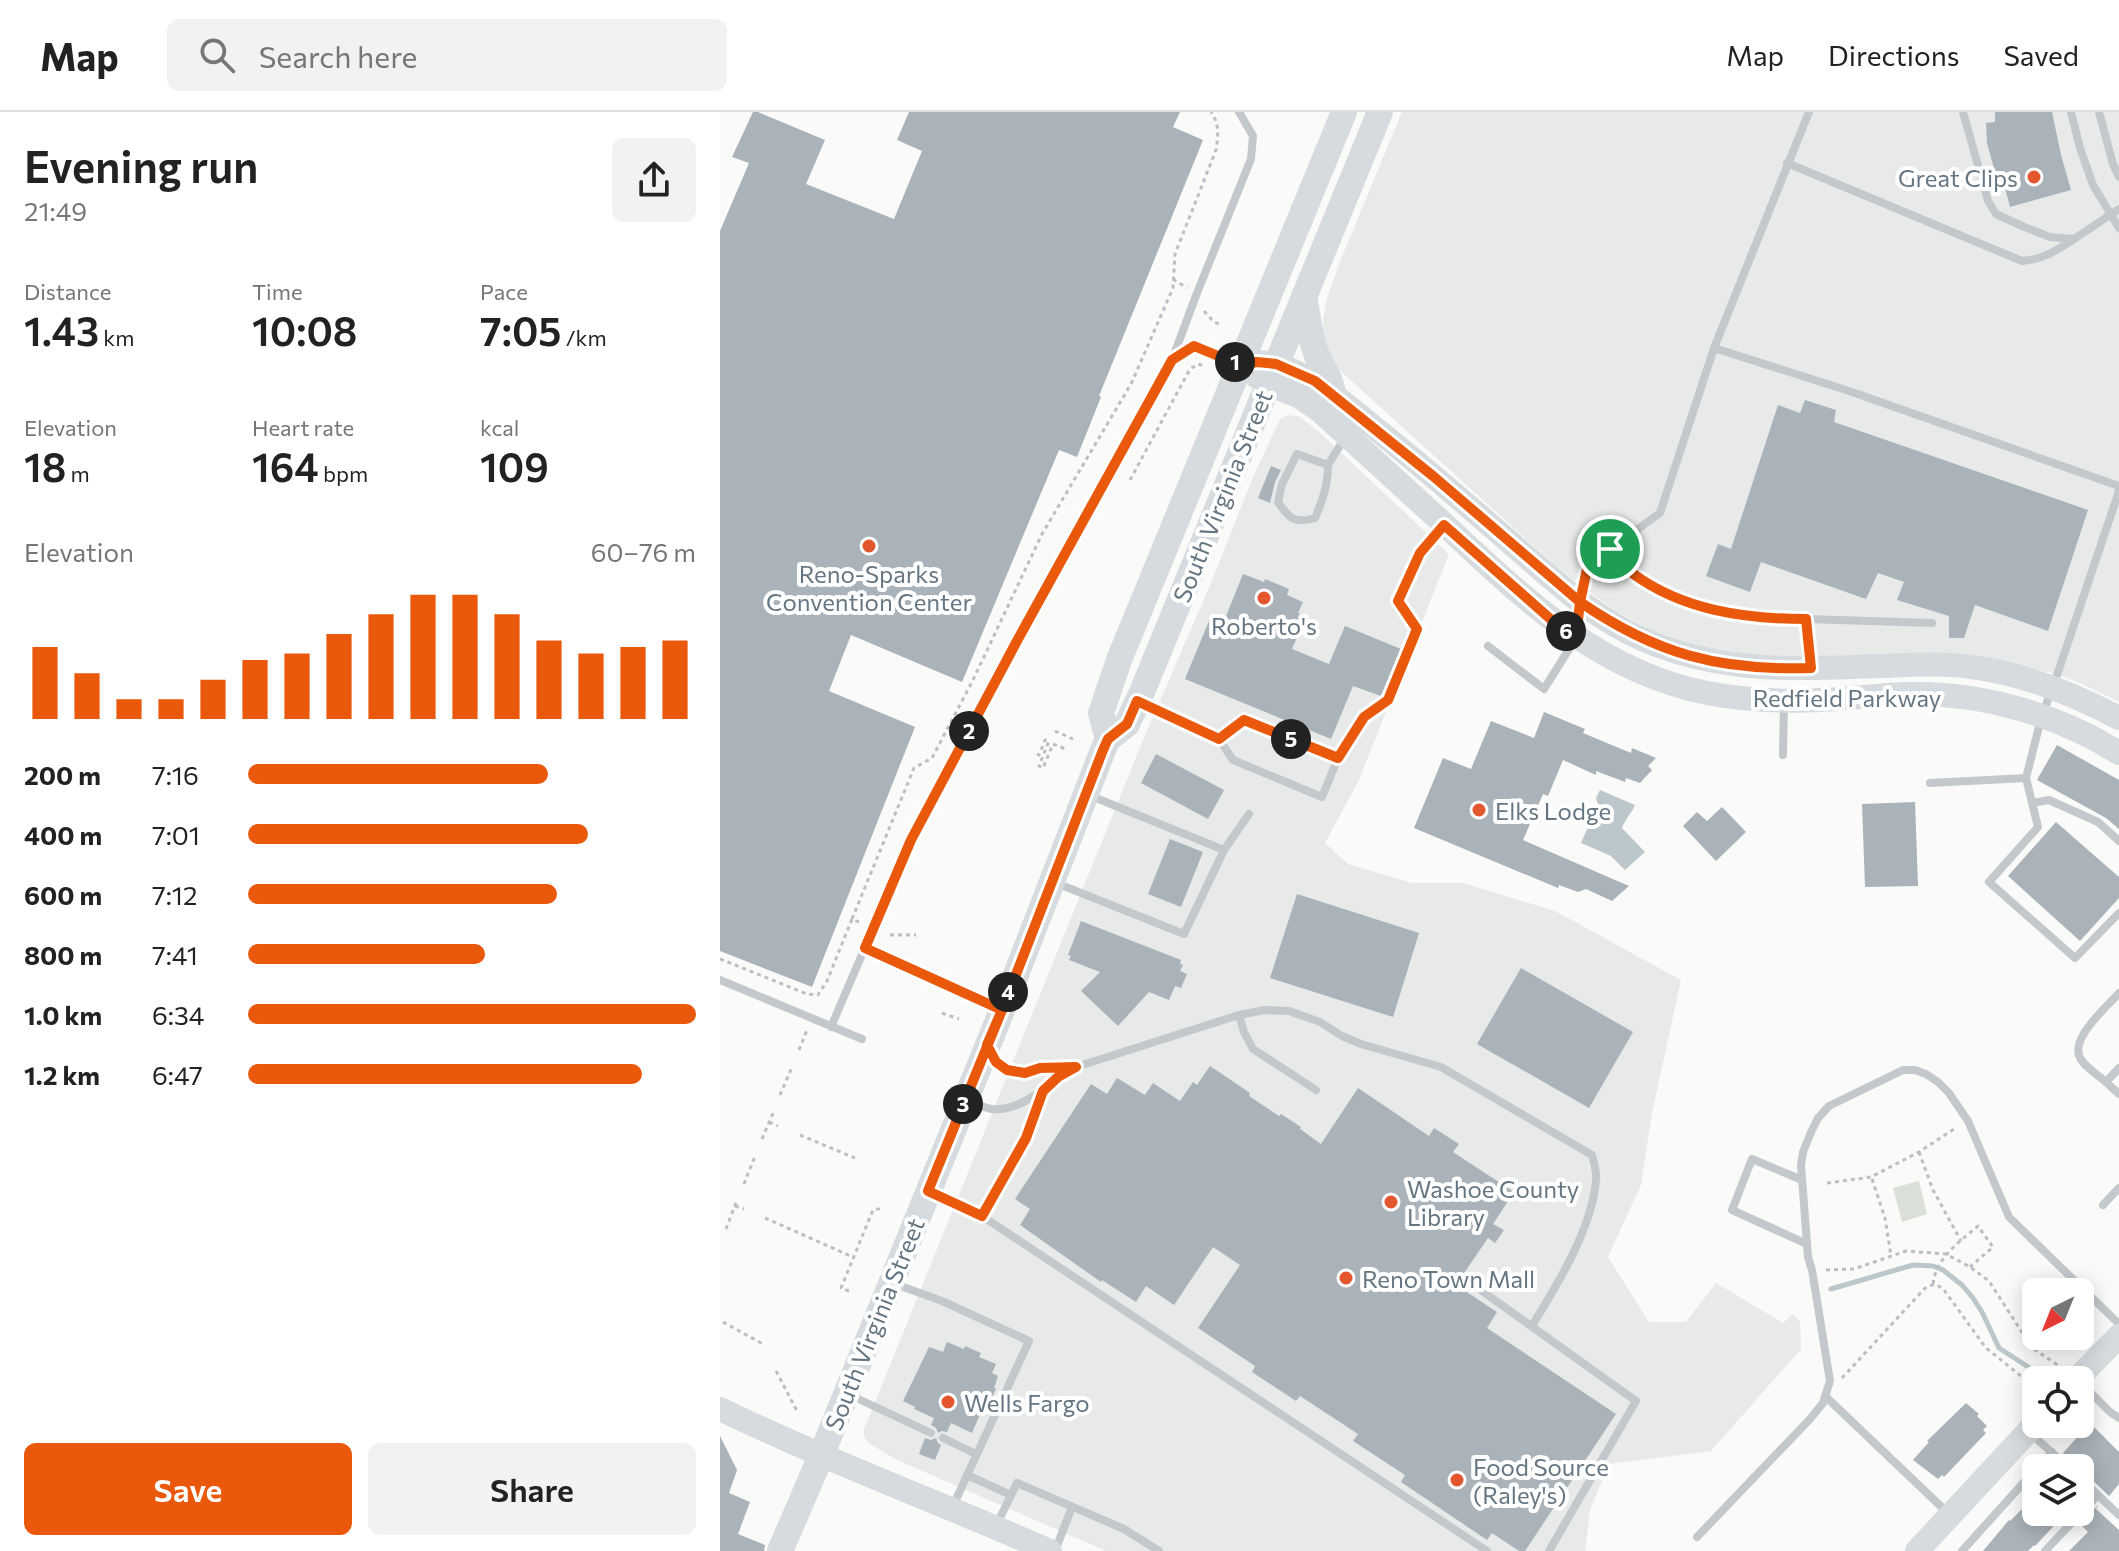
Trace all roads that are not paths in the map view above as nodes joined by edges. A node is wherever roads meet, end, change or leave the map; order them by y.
1 (1239, 112) edge
2 (1344, 112) edge
3 (1380, 112) edge
4 (1809, 112) edge
5 (1963, 112) edge
6 (2071, 112) edge
7 (2099, 112) edge
8 (1787, 163) junction
9 (2119, 177) edge
10 (2115, 212) edge
11 (2119, 228) edge
12 (2074, 239) junction
13 (1304, 296) junction
14 (1714, 348) junction
15 (1172, 360) junction
16 (1240, 365) junction
17 (1272, 374) junction
18 (1333, 394) junction
19 (1347, 435) junction
20 (1328, 465) junction
21 (2119, 488) edge
22 (1444, 525) junction
23 (1610, 549) junction
24 (1580, 602) junction
25 (1806, 619) junction
26 (1932, 623) dead end
27 (1576, 638) junction
28 (1488, 646) dead end
29 (1811, 668) junction
30 (2053, 687) junction
31 (1137, 701) junction
32 (1784, 701) junction
33 (2042, 715) junction
34 (2119, 718) edge
35 (1108, 739) junction
36 (1219, 739) junction
37 (2119, 753) edge
38 (1783, 755) dead end
39 (1338, 758) junction
40 (2026, 778) junction
41 (1930, 783) dead end
42 (1085, 794) junction
43 (2032, 803) junction
44 (1249, 814) dead end
45 (2119, 841) edge
46 (1224, 850) junction
47 (1052, 881) junction
48 (2119, 913) edge
49 (865, 948) junction
50 (720, 980) edge
51 (2119, 993) edge
52 (1002, 1010) junction
53 (1239, 1015) junction
54 (831, 1027) junction
55 (862, 1039) dead end
56 (987, 1045) junction
57 (1076, 1067) junction
58 (2119, 1068) edge
59 (2106, 1082) junction
60 (1316, 1090) dead end
61 (1043, 1091) junction
62 (2119, 1094) edge
63 (965, 1099) junction
64 (1802, 1180) junction
65 (2119, 1188) edge
66 (928, 1191) junction
67 (2103, 1205) dead end
68 (982, 1216) junction
69 (1807, 1244) junction
70 (891, 1282) junction
71 (1482, 1291) dead end
72 (2119, 1324) edge
73 (1532, 1326) junction
74 (2119, 1336) edge
75 (2091, 1366) edge
76 (846, 1393) junction
77 (1825, 1396) junction
78 (2094, 1396) edge
79 (720, 1409) edge
80 (2119, 1418) edge
81 (931, 1433) dead end
82 (943, 1438) dead end
83 (2022, 1438) edge
84 (2041, 1438) edge
85 (2052, 1452) edge
86 (976, 1454) junction
87 (821, 1456) junction
88 (967, 1475) junction
89 (2022, 1484) edge
90 (2094, 1491) edge
91 (1011, 1495) junction
92 (2098, 1495) junction
93 (1072, 1507) junction
94 (952, 1508) junction
95 (1950, 1515) junction
96 (2119, 1515) edge
97 (995, 1527) junction
98 (1697, 1537) dead end
99 (780, 1551) edge
100 (1053, 1551) edge
101 (1159, 1551) edge
102 (1487, 1551) edge
103 (1549, 1551) edge
104 (1917, 1551) edge
105 (1962, 1551) edge
106 (2045, 1551) edge

1 - 15 lane
2 - 16 main road, South Virginia Street
3 - 13 main road, South Virginia Street
4 - 8 lane
5 - 12 lane
6 - 10 lane
7 - 9 lane
8 - 12 lane
8 - 14 lane
10 - 11 lane
10 - 12 lane
13 - 17 main road, South Virginia Street
13 - 18 main road
14 - 21 lane
14 - 23 lane
15 - 16 lane
15 - 49 lane
16 - 17 street
16 - 35 main road, South Virginia Street
17 - 18 street, Redfield Parkway
17 - 19 street, Redfield Parkway
17 - 31 main road, South Virginia Street
18 - 24 street, Redfield Parkway
19 - 20 lane
19 - 22 street, Redfield Parkway
20 - 20 lane
21 - 30 lane
22 - 27 street, Redfield Parkway
22 - 39 lane
23 - 24 lane
23 - 25 lane
24 - 27 street
24 - 29 street, Redfield Parkway
25 - 26 lane
25 - 29 lane
27 - 28 lane
27 - 32 street, Redfield Parkway
29 - 30 street, Redfield Parkway
30 - 33 lane
30 - 34 street, Redfield Parkway
31 - 35 main road, South Virginia Street
31 - 36 lane
32 - 33 street, Redfield Parkway
32 - 38 lane
33 - 37 street, Redfield Parkway
33 - 40 lane
35 - 42 main road, South Virginia Street
36 - 39 lane
36 - 39 lane
40 - 41 lane
40 - 43 lane
42 - 46 lane
42 - 47 main road, South Virginia Street
43 - 45 lane
43 - 48 lane
44 - 46 lane
46 - 47 lane
47 - 52 main road, South Virginia Street
49 - 52 lane
49 - 54 lane
50 - 54 lane
51 - 59 lane
52 - 56 main road, South Virginia Street
53 - 57 lane
53 - 60 lane
53 - 73 lane
54 - 55 lane
56 - 57 lane
56 - 63 main road, South Virginia Street
57 - 61 lane
58 - 59 lane
59 - 62 lane
61 - 63 lane
61 - 68 lane
63 - 66 main road, South Virginia Street
64 - 69 lane
64 - 69 lane
64 - 72 lane
65 - 67 lane
66 - 68 lane
66 - 70 main road, South Virginia Street
68 - 102 lane
69 - 77 lane
70 - 76 main road, South Virginia Street
70 - 86 lane
71 - 73 lane
73 - 103 lane
74 - 75 street
76 - 81 lane
76 - 87 main road, South Virginia Street
77 - 95 lane
77 - 98 lane
78 - 80 lane
79 - 87 street
82 - 86 lane
83 - 95 street
84 - 85 lane
86 - 88 lane
87 - 94 street
87 - 99 main road, South Virginia Street
88 - 91 lane
88 - 94 lane
89 - 105 lane
90 - 92 lane
91 - 93 lane
91 - 97 lane
92 - 96 lane
92 - 106 lane
93 - 100 lane
93 - 101 lane
94 - 97 street
95 - 104 street
97 - 100 street

